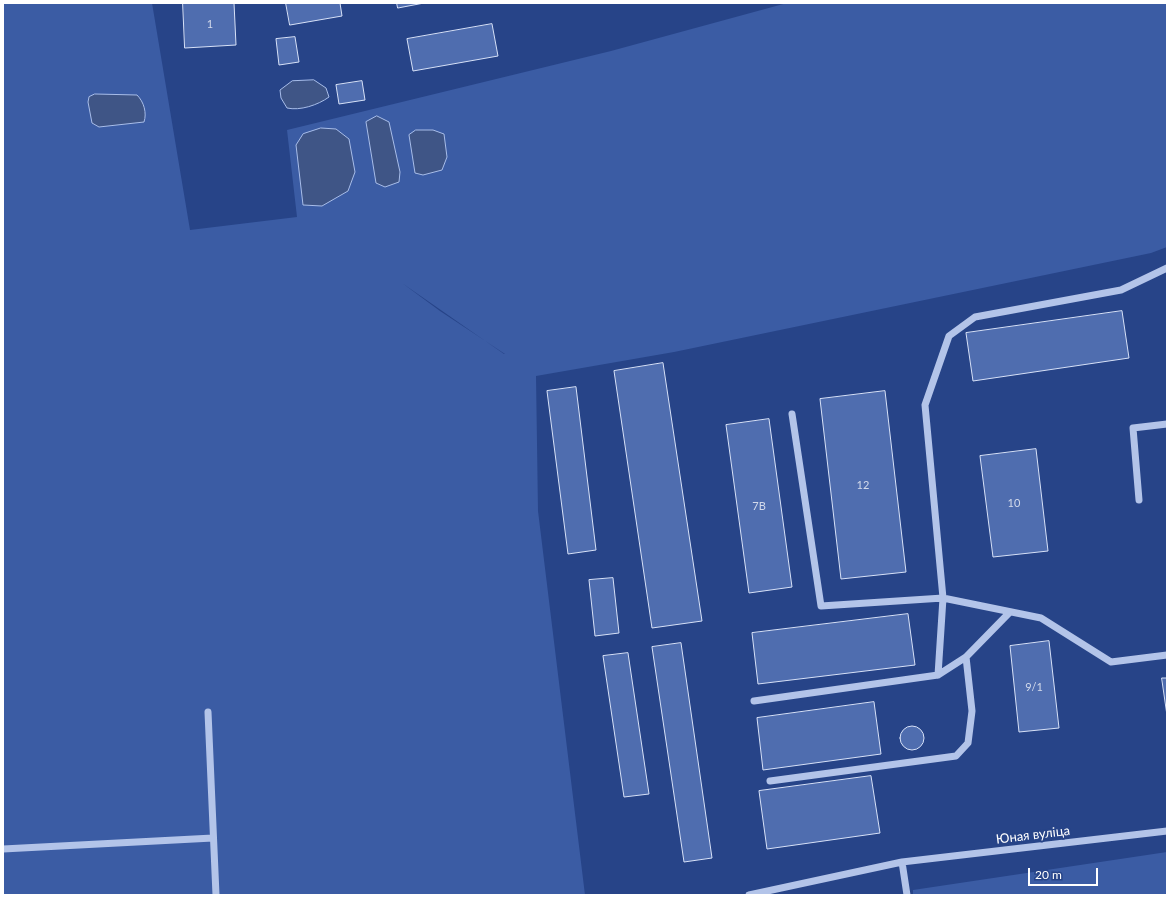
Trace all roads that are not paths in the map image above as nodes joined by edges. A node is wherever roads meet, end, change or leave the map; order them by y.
1 (1167, 268) edge
2 (792, 414) dead end
3 (1167, 424) edge
4 (1139, 500) dead end
5 (943, 598) junction
6 (1010, 612) junction
7 (1167, 656) edge
8 (966, 657) junction
9 (938, 675) junction
10 (754, 701) dead end
11 (208, 712) dead end
12 (770, 781) dead end
13 (1167, 831) edge
14 (213, 838) junction
15 (3, 849) edge
16 (902, 862) junction
17 (216, 895) edge
18 (749, 895) edge
19 (907, 895) edge

1 - 5 street
2 - 5 street
3 - 4 street
5 - 6 street
5 - 9 street
6 - 7 street
6 - 8 street
8 - 9 street
8 - 12 street
9 - 10 street
11 - 14 street
13 - 16 street, Юная вуліца
14 - 15 street
14 - 17 street
16 - 18 street, Юная вуліца
16 - 19 street

